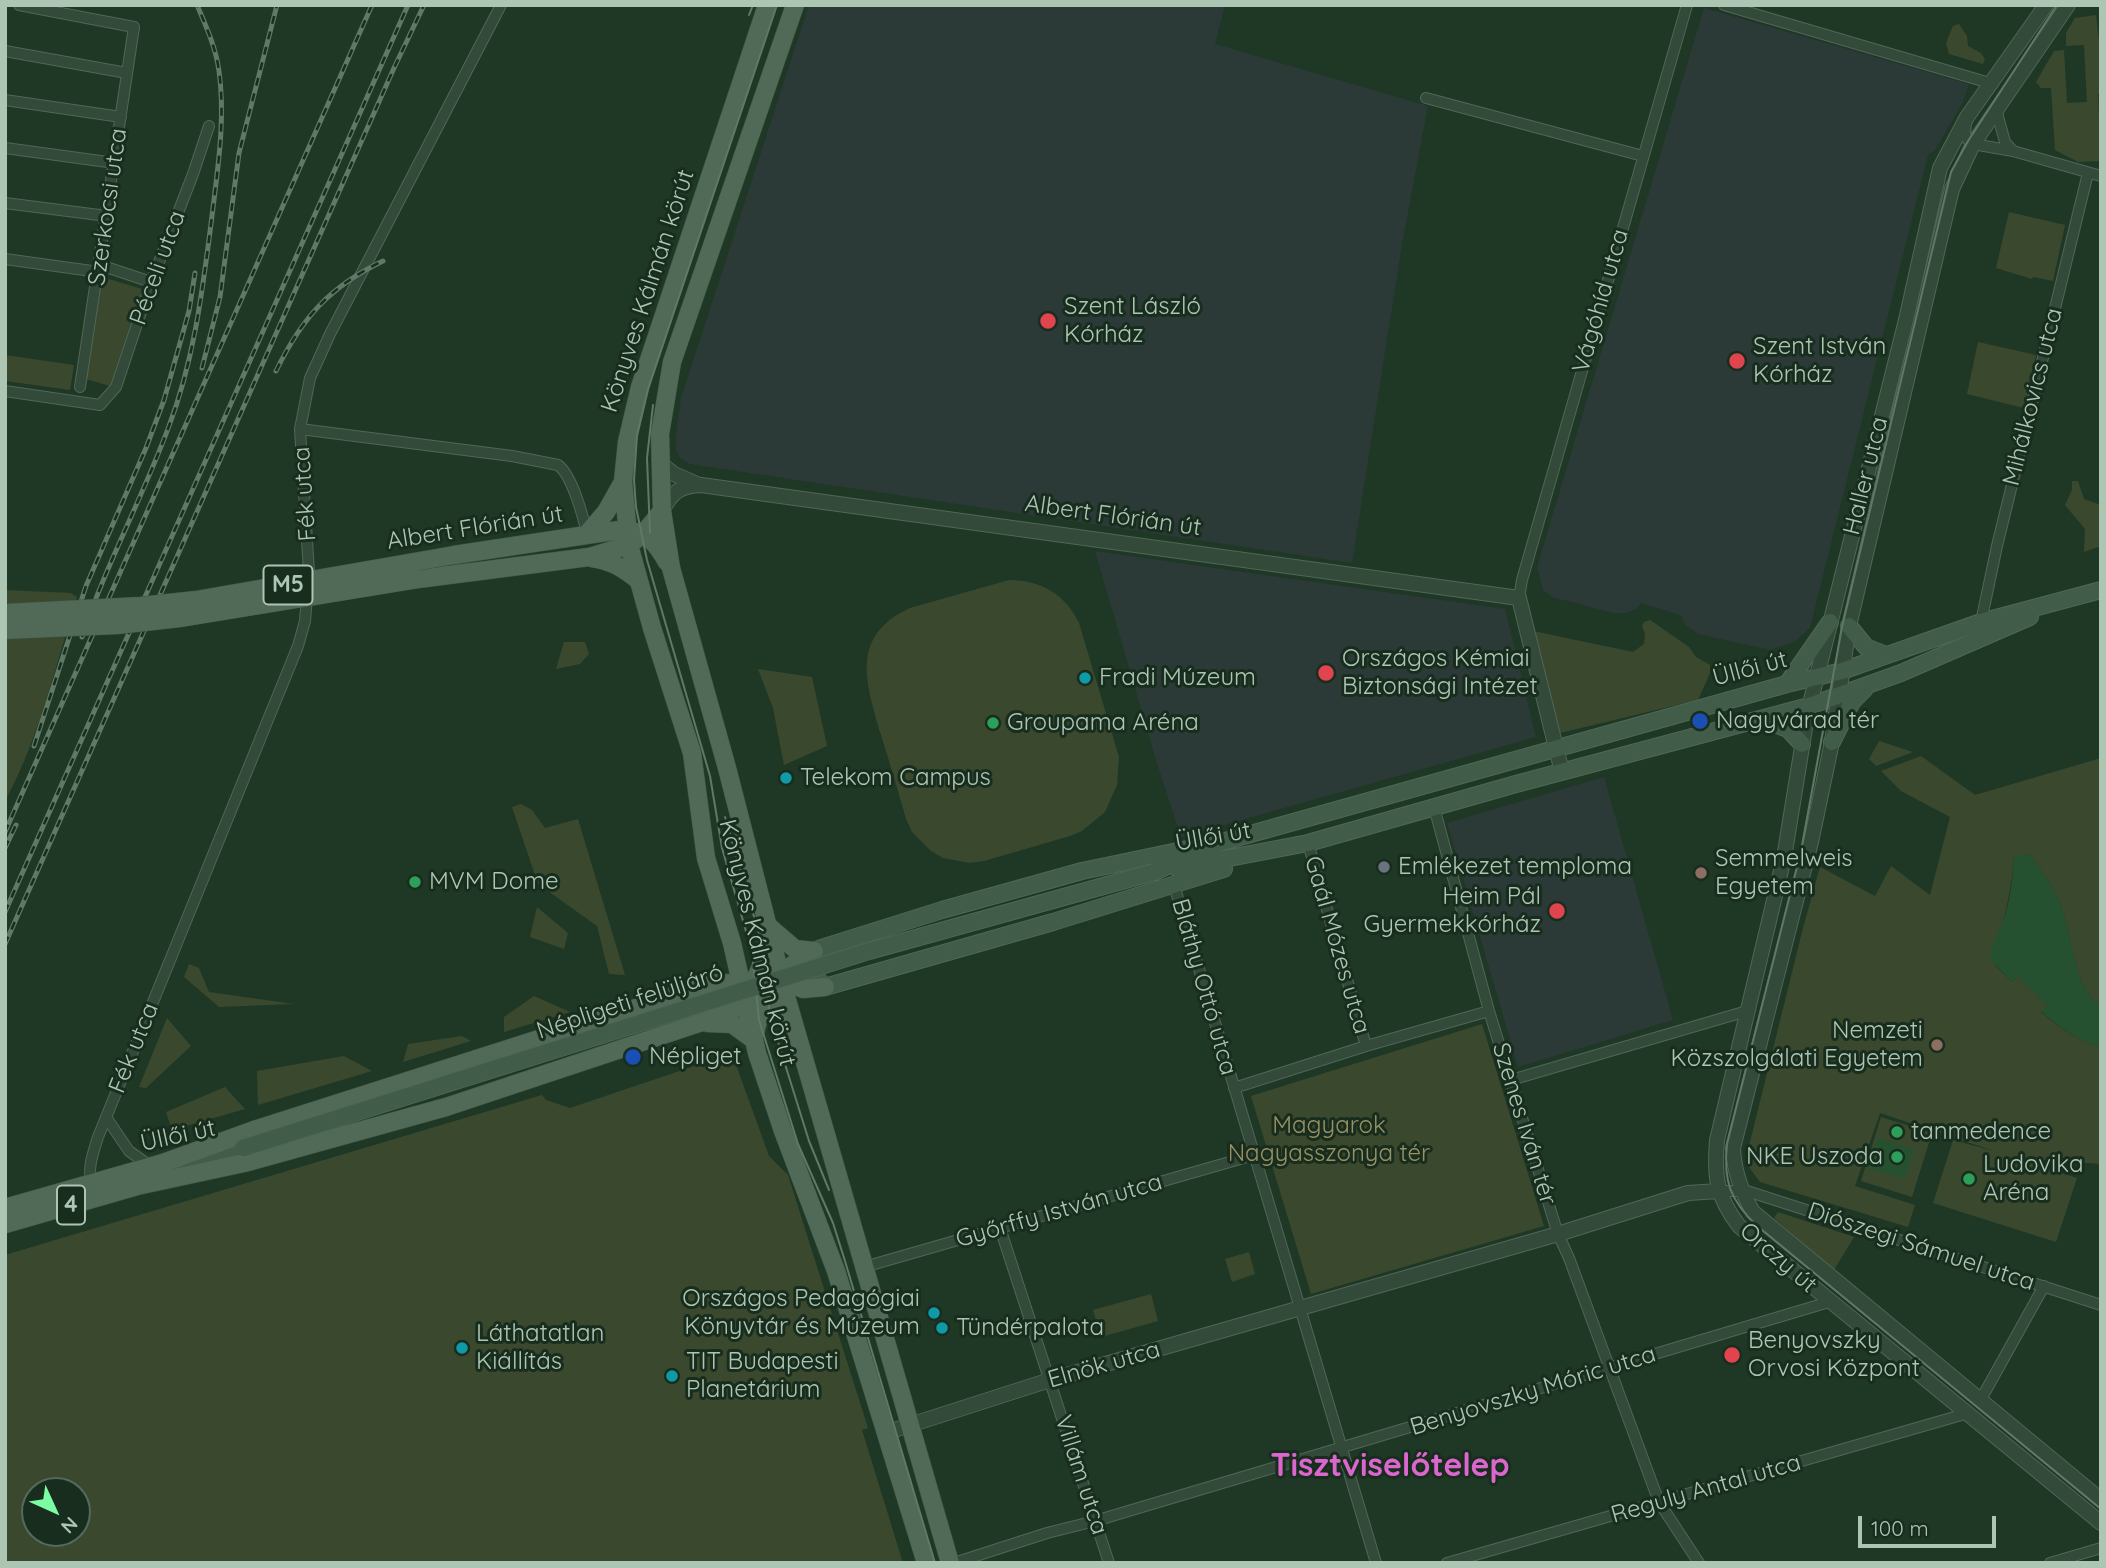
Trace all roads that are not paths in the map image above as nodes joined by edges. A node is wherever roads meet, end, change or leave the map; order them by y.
1 (19, 5) edge
2 (501, 5) edge
3 (767, 5) edge
4 (795, 5) edge
5 (1687, 5) edge
6 (1724, 5) edge
7 (2046, 5) edge
8 (2068, 5) edge
9 (5, 51) edge
10 (127, 73) junction
11 (1993, 83) junction
12 (1426, 98) dead end
13 (5, 100) edge
14 (1996, 109) junction
15 (121, 117) junction
16 (1967, 117) junction
17 (209, 125) dead end
18 (1973, 144) junction
19 (5, 148) edge
20 (2013, 151) junction
21 (1643, 156) junction
22 (115, 163) junction
23 (2088, 173) junction
24 (2101, 176) edge
25 (5, 203) edge
26 (107, 216) junction
27 (5, 259) edge
28 (99, 269) junction
29 (151, 282) junction
30 (80, 387) dead end
31 (5, 391) edge
32 (300, 429) junction
33 (660, 463) junction
34 (623, 481) junction
35 (701, 485) junction
36 (662, 511) junction
37 (587, 534) junction
38 (633, 536) junction
39 (589, 557) junction
40 (457, 563) junction
41 (671, 568) junction
42 (638, 580) junction
43 (2101, 590) edge
44 (1519, 598) junction
45 (2067, 600) junction
46 (5, 613) edge
47 (1830, 622) junction
48 (1981, 622) junction
49 (1849, 626) junction
50 (5, 630) edge
51 (1886, 655) junction
52 (1842, 671) junction
53 (1818, 676) junction
54 (1787, 684) junction
55 (1870, 685) junction
56 (1837, 697) junction
57 (1809, 706) junction
58 (1762, 719) junction
59 (1832, 742) junction
60 (1802, 744) junction
61 (1556, 749) junction
62 (1562, 772) junction
63 (1434, 807) junction
64 (1222, 842) junction
65 (1308, 843) junction
66 (1289, 848) junction
67 (1154, 872) junction
68 (1174, 885) junction
69 (906, 921) junction
70 (767, 925) junction
71 (732, 943) junction
72 (814, 951) junction
73 (918, 960) junction
74 (761, 968) junction
75 (780, 977) junction
76 (711, 984) junction
77 (825, 987) junction
78 (746, 989) junction
79 (766, 997) junction
80 (662, 999) junction
81 (629, 1011) junction
82 (1489, 1011) junction
83 (1747, 1011) junction
84 (702, 1022) junction
85 (793, 1023) junction
86 (671, 1033) junction
87 (754, 1040) junction
88 (636, 1046) junction
89 (1366, 1046) junction
90 (1511, 1080) junction
91 (1234, 1088) junction
92 (106, 1116) junction
93 (243, 1148) junction
94 (1254, 1155) junction
95 (156, 1164) junction
96 (96, 1186) junction
97 (138, 1186) junction
98 (1741, 1190) junction
99 (1719, 1191) junction
100 (5, 1208) edge
101 (5, 1224) edge
102 (1000, 1228) junction
103 (1558, 1234) junction
104 (863, 1267) junction
105 (2044, 1286) junction
106 (1829, 1302) junction
107 (2101, 1305) edge
108 (1299, 1308) junction
109 (1610, 1368) junction
110 (1050, 1380) junction
111 (1980, 1401) junction
112 (1965, 1414) junction
113 (909, 1424) junction
114 (885, 1433) junction
115 (1341, 1448) junction
116 (2101, 1500) edge
117 (1659, 1502) junction
118 (1095, 1521) junction
119 (2101, 1524) edge
120 (2101, 1548) edge
121 (926, 1563) edge
122 (952, 1563) edge
123 (1109, 1563) edge
124 (1376, 1563) edge
125 (1447, 1563) edge
126 (1699, 1563) edge
127 (2050, 1563) edge

1 - 10 street, Szerkocsi utca
2 - 32 street, Fék utca
3 - 34 main road, Könyves Kálmán körút
4 - 33 main road, Könyves Kálmán körút
5 - 21 street, Vágóhíd utca
6 - 11 street
7 - 11 street, Haller utca
8 - 14 street, Haller utca
9 - 10 street
10 - 15 street, Szerkocsi utca
11 - 16 street, Haller utca
12 - 21 street
13 - 15 street
14 - 18 street, Haller utca
14 - 20 street
15 - 22 street, Szerkocsi utca
16 - 18 street
16 - 47 street, Haller utca
17 - 29 street, Péceli utca
18 - 20 street
18 - 49 street, Haller utca
19 - 22 street
20 - 23 street
21 - 44 street, Vágóhíd utca
22 - 26 street, Szerkocsi utca
23 - 24 street
23 - 48 street, Mihálkovics utca
25 - 26 street
26 - 28 street, Szerkocsi utca
27 - 28 street
28 - 29 street
28 - 30 street, Szerkocsi utca
29 - 31 street, Péceli utca
32 - 37 street, Albert Flórián út
32 - 92 street, Fék utca
33 - 35 street, Albert Flórián út
33 - 36 main road, Könyves Kálmán körút
34 - 37 main road
34 - 38 main road, Könyves Kálmán körút
35 - 36 street, Albert Flórián út
35 - 44 street, Albert Flórián út
36 - 38 main road
36 - 41 main road, Könyves Kálmán körút
37 - 38 main road, M5
37 - 40 main road, Albert Flórián út / M5
38 - 39 main road, Albert Flórián út
38 - 41 main road
38 - 42 main road, Könyves Kálmán körút
39 - 40 main road, Albert Flórián út / M5
39 - 42 main road, M5
40 - 46 main road, Albert Flórián út / M5, bridge
40 - 50 main road, Albert Flórián út / M5, bridge
41 - 70 main road, Könyves Kálmán körút
42 - 71 main road, Könyves Kálmán körút
43 - 45 main road, Üllői út
44 - 61 street
45 - 48 main road, Üllői út
45 - 55 main road, Üllői út
47 - 53 street, Haller utca
47 - 54 main road
48 - 51 main road, Üllői út
49 - 51 main road
49 - 52 street, Haller utca
51 - 52 main road, Üllői út
52 - 53 main road, Üllői út
52 - 56 street, Haller utca
53 - 54 main road, Üllői út
53 - 57 street, Haller utca
54 - 61 main road, Üllői út
55 - 56 main road, Üllői út
55 - 59 main road
56 - 57 main road, Üllői út
56 - 59 street, Orczy út
57 - 58 main road, Üllői út
57 - 60 street, Orczy út
58 - 60 main road
58 - 62 main road, Üllői út
59 - 98 street, Orczy út
60 - 83 street, Orczy út
61 - 62 street
61 - 64 main road, Üllői út
62 - 63 main road, Üllői út
63 - 65 main road, Üllői út
63 - 82 street
64 - 67 main road, Üllői út
64 - 69 main road
65 - 66 main road, Üllői út
65 - 89 street, Gaál Mózes utca
66 - 67 main road, Üllői út
66 - 68 main road
67 - 93 main road, Népligeti felüljáró, bridge
68 - 73 main road
68 - 91 street, Bláthy Ottó utca
69 - 72 main road
69 - 73 main road
70 - 72 main road
70 - 74 main road
70 - 75 main road, Könyves Kálmán körút
71 - 74 main road
71 - 76 main road
71 - 78 main road, Könyves Kálmán körút
72 - 75 main road
72 - 77 main road
73 - 77 main road
74 - 75 main road
74 - 78 main road
75 - 77 main road
75 - 79 main road
75 - 85 main road, Könyves Kálmán körút
76 - 78 main road
76 - 80 main road
77 - 85 main road
78 - 79 main road
78 - 84 main road
78 - 87 main road, Könyves Kálmán körút
79 - 85 main road
79 - 87 main road
80 - 81 main road
80 - 86 main road
81 - 88 main road
81 - 95 main road
82 - 89 street, Szenes Iván tér
82 - 90 street, Szenes Iván tér
83 - 90 street
83 - 99 street, Orczy út
84 - 86 main road
84 - 87 main road
85 - 104 main road, Könyves Kálmán körút
86 - 88 main road
87 - 114 main road, Könyves Kálmán körút
88 - 97 main road
89 - 91 street
90 - 103 street, Szenes Iván tér
91 - 94 street
92 - 95 street, Fék utca
92 - 96 street, Fék utca
93 - 95 main road, Üllői út
93 - 97 main road, Üllői út
94 - 102 street, Győrffy István utca
94 - 108 street
95 - 96 main road, Üllői út / 4
96 - 97 main road, Üllői út / 4
96 - 100 main road, Üllői út / 4
96 - 101 main road, Üllői út / 4
98 - 99 street
98 - 105 street, Diószegi Sámuel utca
98 - 111 street, Orczy út
99 - 103 street
99 - 106 street, Orczy út
102 - 104 street, Győrffy István utca
102 - 110 street, Villám utca
103 - 108 street, Szenes Iván tér
103 - 109 street
104 - 113 main road, Könyves Kálmán körút
105 - 107 street, Diószegi Sámuel utca
105 - 111 street
106 - 109 street, Benyovszky Móric utca
106 - 112 street, Orczy út
108 - 110 street, Elnök utca
108 - 115 street
109 - 115 street, Benyovszky Móric utca
109 - 117 street
110 - 113 street, Elnök utca
110 - 118 street, Villám utca
111 - 112 street
111 - 116 street, Orczy út
112 - 117 street, Reguly Antal utca
112 - 119 street, Orczy út
113 - 114 street, Elnök utca
113 - 122 main road, Könyves Kálmán körút
114 - 121 main road, Könyves Kálmán körút
115 - 118 street, Benyovszky Móric utca
115 - 124 street
117 - 125 street, Reguly Antal utca
117 - 126 street
118 - 122 street, Benyovszky Móric utca
118 - 123 street, Villám utca
120 - 127 street

